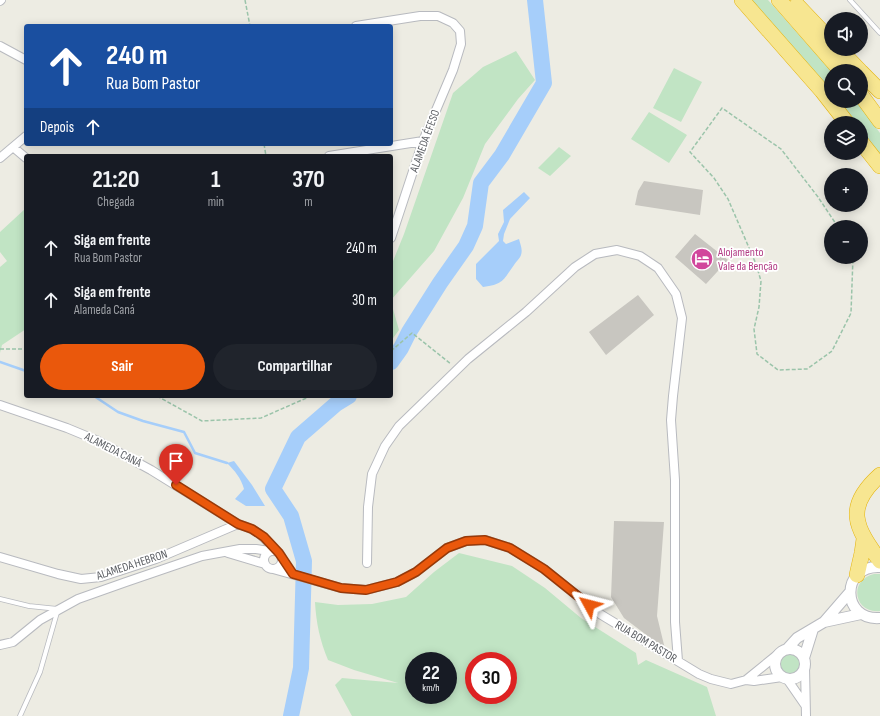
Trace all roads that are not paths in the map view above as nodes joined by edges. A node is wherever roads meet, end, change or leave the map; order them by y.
1 (742, 0) edge
2 (779, 0) edge
3 (792, 0) edge
4 (850, 0) edge
5 (369, 24) edge
6 (880, 33) edge
7 (824, 34) edge
8 (0, 46) edge
9 (845, 56) edge
10 (24, 59) edge
11 (835, 64) edge
12 (853, 64) edge
13 (868, 80) edge
14 (880, 91) edge
15 (868, 104) edge
16 (842, 116) edge
17 (880, 120) edge
18 (24, 138) edge
19 (423, 141) junction
20 (392, 146) edge
21 (393, 146) edge
22 (13, 147) junction
23 (868, 151) edge
24 (342, 154) edge
25 (24, 156) edge
26 (0, 158) edge
27 (880, 166) edge
28 (393, 232) edge
29 (0, 405) edge
30 (880, 475) edge
31 (238, 524) junction
32 (864, 539) junction
33 (223, 552) junction
34 (276, 553) junction
35 (0, 557) edge
36 (880, 561) edge
37 (367, 563) dead end
38 (265, 564) junction
39 (880, 567) edge
40 (273, 569) junction
41 (297, 575) junction
42 (857, 575) junction
43 (850, 592) junction
44 (0, 599) edge
45 (58, 609) junction
46 (861, 614) junction
47 (880, 618) edge
48 (824, 622) junction
49 (813, 630) junction
50 (0, 645) edge
51 (787, 649) junction
52 (778, 654) junction
53 (678, 661) junction
54 (805, 662) junction
55 (784, 678) junction
56 (746, 680) junction
57 (805, 706) junction
58 (20, 716) edge
59 (806, 716) edge

1 - 16 highway
2 - 11 highway
3 - 7 highway
4 - 6 lane
5 - 19 street, ALAMEDA ÉFESO
8 - 10 street
9 - 12 highway
13 - 14 highway
15 - 17 highway
18 - 22 street
19 - 21 street
19 - 28 street, ALAMEDA ÉFESO
20 - 24 street
22 - 25 street
22 - 26 street
23 - 27 highway
29 - 31 street, ALAMEDA CANÁ
30 - 32 highway
31 - 34 street, ALAMEDA CANÁ
31 - 35 street, ALAMEDA HEBRON
32 - 36 highway
32 - 42 highway
33 - 34 street
33 - 38 street
33 - 45 street
34 - 38 street
34 - 40 street
34 - 41 street
37 - 53 street
38 - 40 street
39 - 42 street
40 - 41 street
41 - 53 street, RUA BOM PASTOR
42 - 43 street
43 - 46 street
43 - 48 street
44 - 45 lane
45 - 50 street
45 - 58 lane
46 - 47 street
46 - 48 street
48 - 49 street
49 - 51 street
49 - 54 street
51 - 52 street
51 - 54 street
52 - 55 street
52 - 56 street
53 - 56 street, RUA BOM PASTOR
54 - 55 street
54 - 57 street
55 - 56 street, RUA BOM PASTOR
55 - 57 street
57 - 59 street

